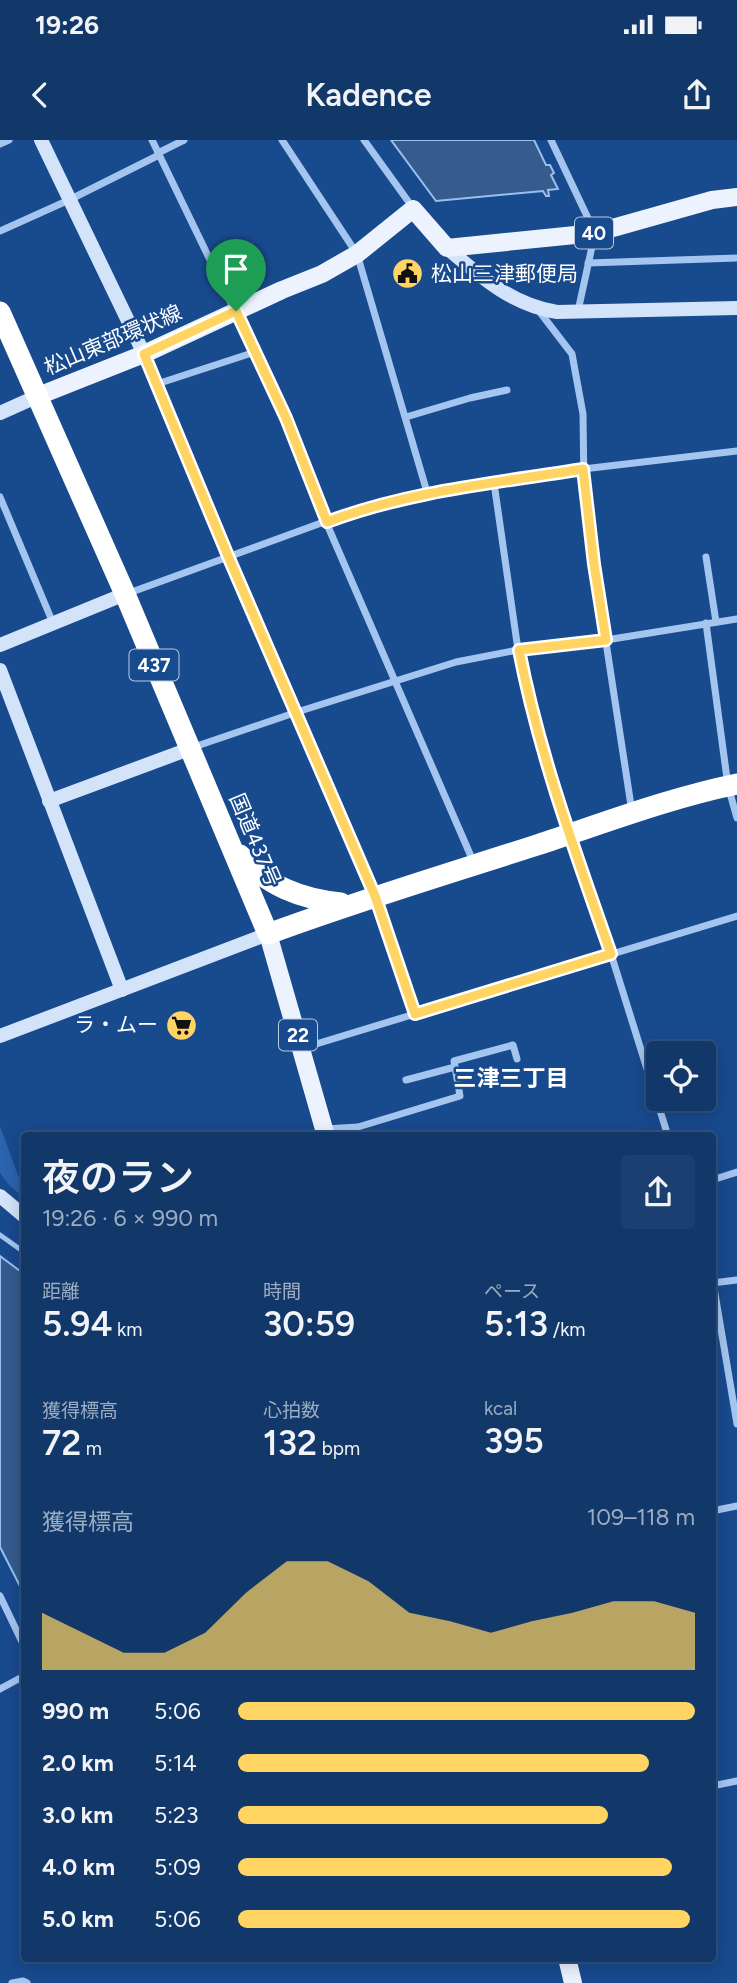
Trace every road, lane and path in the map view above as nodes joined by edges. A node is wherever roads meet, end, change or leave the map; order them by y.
1 (9, 140) edge
2 (41, 140) edge
3 (152, 140) edge
4 (184, 140) edge
5 (282, 140) edge
6 (364, 140) edge
7 (551, 140) edge
8 (0, 144) edge
9 (159, 154) junction
10 (737, 197) edge
11 (69, 200) junction
12 (413, 209) junction
13 (0, 231) edge
14 (595, 233) junction
15 (447, 248) junction
16 (357, 254) junction
17 (737, 258) edge
18 (588, 263) junction
19 (538, 309) junction
20 (737, 309) edge
21 (236, 311) junction
22 (0, 312) edge
23 (578, 312) junction
24 (255, 352) junction
25 (144, 354) junction
26 (157, 384) junction
27 (507, 390) dead end
28 (38, 396) junction
29 (0, 413) edge
30 (405, 417) junction
31 (737, 450) edge
32 (583, 469) junction
33 (494, 483) junction
34 (427, 492) junction
35 (0, 497) edge
36 (327, 522) junction
37 (228, 556) junction
38 (706, 557) dead end
39 (125, 594) junction
40 (737, 619) edge
41 (716, 622) junction
42 (54, 623) junction
43 (706, 623) junction
44 (606, 640) junction
45 (0, 645) edge
46 (519, 650) junction
47 (0, 670) edge
48 (396, 680) junction
49 (297, 712) junction
50 (189, 749) junction
51 (733, 785) edge
52 (50, 801) junction
53 (632, 812) junction
54 (737, 818) edge
55 (569, 835) junction
56 (230, 843) junction
57 (475, 865) junction
58 (375, 896) junction
59 (348, 904) junction
60 (737, 916) edge
61 (268, 934) junction
62 (611, 954) junction
63 (122, 990) junction
64 (415, 1014) junction
65 (0, 1036) edge
66 (302, 1048) junction
67 (517, 1059) dead end
68 (455, 1066) junction
69 (406, 1080) dead end
70 (325, 1132) edge
71 (667, 1132) edge
72 (737, 1172) edge
73 (716, 1179) edge
74 (0, 1196) edge
75 (21, 1214) edge
76 (0, 1235) edge
77 (21, 1250) edge
78 (737, 1280) edge
79 (716, 1281) edge
80 (716, 1299) edge
81 (737, 1424) edge
82 (737, 1506) edge
83 (716, 1510) edge
84 (0, 1596) edge
85 (21, 1640) edge
86 (21, 1678) edge
87 (0, 1689) edge
88 (737, 1781) edge
89 (716, 1785) edge
90 (568, 1962) edge
91 (12, 1983) edge
92 (27, 1983) edge
93 (573, 1983) edge

1 - 8 street
2 - 11 street
3 - 9 street
4 - 9 street
5 - 16 street
6 - 12 street
7 - 14 street
9 - 11 street
9 - 21 street
10 - 14 main road, 40
11 - 13 street
11 - 25 street
12 - 15 main road
12 - 16 main road, 松山東部環状線
14 - 15 main road, 40
14 - 18 street
15 - 19 street
16 - 21 main road, 松山東部環状線
16 - 30 street
17 - 18 street
18 - 23 street
19 - 23 street
19 - 32 street
20 - 23 street
21 - 24 street
21 - 25 main road, 松山東部環状線
22 - 28 highway, 国道437号 / 437
24 - 26 street
24 - 36 street
25 - 26 street
25 - 28 main road, 松山東部環状線
26 - 37 street
27 - 30 street
28 - 29 street
28 - 39 highway, 国道437号 / 437
30 - 34 street
31 - 32 street
32 - 33 street
32 - 44 street
33 - 34 street
33 - 46 street
34 - 36 street
35 - 42 street
36 - 37 street
36 - 48 street
37 - 39 street
37 - 49 street
38 - 41 street
39 - 42 street
39 - 50 highway, 国道437号 / 437
40 - 41 street
41 - 43 street
42 - 45 street
43 - 44 street
43 - 51 street
44 - 46 street
44 - 53 street
46 - 48 street
46 - 55 street
47 - 52 street
48 - 49 street
48 - 57 street
49 - 50 street
49 - 58 street
50 - 52 street
50 - 56 highway, 国道437号 / 437
51 - 53 highway
51 - 54 street
52 - 63 street
53 - 55 highway
55 - 57 highway
55 - 62 street
56 - 59 highway
56 - 61 highway, 国道437号 / 437
57 - 58 highway
58 - 59 highway
58 - 64 street
59 - 61 highway
60 - 62 street
61 - 63 street
61 - 66 main road, 22
62 - 64 street
62 - 71 street
63 - 65 street
64 - 66 street
66 - 70 main road, 22
67 - 68 street
68 - 69 street
68 - 70 street
72 - 73 street
74 - 75 street
76 - 77 lane
78 - 79 street
80 - 81 street
82 - 83 street
84 - 85 street
86 - 87 street
88 - 89 street
90 - 93 main road
91 - 92 street

